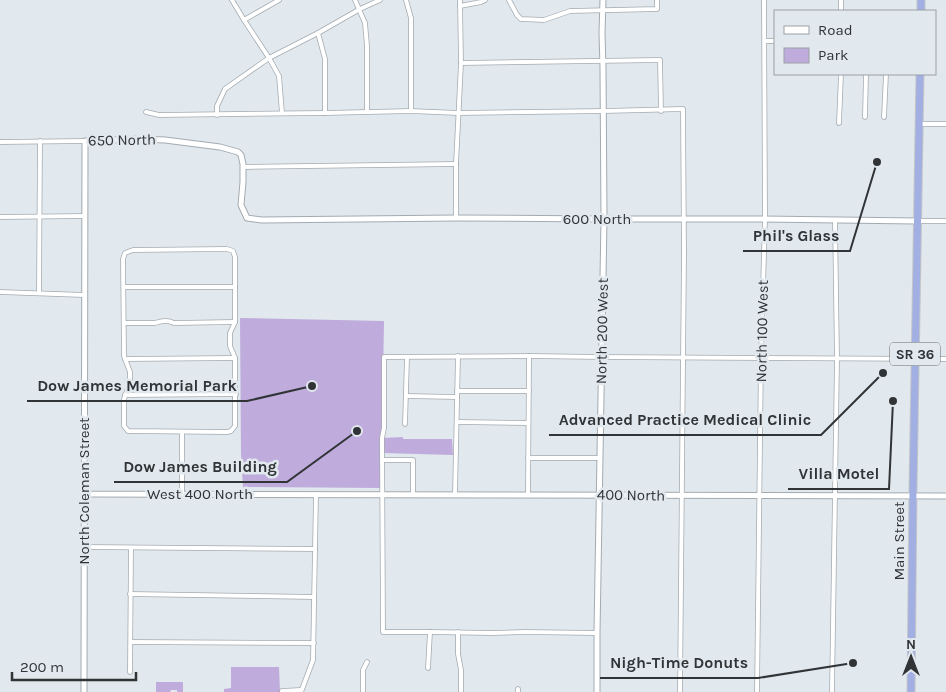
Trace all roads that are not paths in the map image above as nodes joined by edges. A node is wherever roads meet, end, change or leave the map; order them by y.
1 (232, 0) edge
2 (279, 0) edge
3 (355, 0) edge
4 (380, 0) edge
5 (406, 0) edge
6 (460, 0) edge
7 (485, 0) edge
8 (509, 0) edge
9 (603, 0) edge
10 (657, 0) edge
11 (764, 0) edge
12 (460, 6) junction
13 (360, 9) junction
14 (602, 10) junction
15 (244, 20) junction
16 (318, 33) junction
17 (765, 41) junction
18 (774, 41) edge
19 (269, 58) junction
20 (603, 62) junction
21 (461, 63) junction
22 (841, 75) edge
23 (866, 75) edge
24 (886, 75) edge
25 (920, 75) edge
26 (411, 111) junction
27 (661, 111) junction
28 (146, 112) dead end
29 (367, 112) junction
30 (604, 112) junction
31 (282, 113) junction
32 (458, 113) junction
33 (325, 114) junction
34 (217, 115) junction
35 (865, 117) dead end
36 (884, 117) dead end
37 (838, 123) dead end
38 (918, 124) junction
39 (946, 124) edge
40 (40, 141) junction
41 (85, 141) junction
42 (0, 142) edge
43 (456, 164) junction
44 (243, 167) junction
45 (40, 216) junction
46 (84, 216) junction
47 (0, 217) edge
48 (456, 218) junction
49 (604, 219) junction
50 (684, 219) junction
51 (765, 219) junction
52 (836, 220) junction
53 (917, 221) junction
54 (946, 221) edge
55 (124, 287) junction
56 (235, 287) junction
57 (0, 292) edge
58 (39, 293) junction
59 (84, 295) junction
60 (235, 322) junction
61 (124, 323) junction
62 (458, 356) junction
63 (529, 356) junction
64 (683, 357) junction
65 (235, 358) junction
66 (407, 358) junction
67 (602, 358) junction
68 (761, 358) junction
69 (125, 359) junction
70 (837, 359) junction
71 (915, 359) junction
72 (946, 359) edge
73 (457, 391) junction
74 (529, 391) junction
75 (236, 394) junction
76 (125, 395) junction
77 (406, 396) junction
78 (457, 396) junction
79 (457, 422) junction
80 (528, 423) junction
81 (405, 424) dead end
82 (182, 432) junction
83 (528, 458) junction
84 (600, 458) junction
85 (382, 460) junction
86 (84, 493) junction
87 (182, 494) junction
88 (316, 494) junction
89 (413, 494) junction
90 (455, 494) junction
91 (528, 494) junction
92 (600, 494) junction
93 (382, 495) junction
94 (682, 496) junction
95 (760, 496) junction
96 (836, 496) junction
97 (914, 496) junction
98 (946, 496) edge
99 (84, 547) junction
100 (131, 548) junction
101 (315, 549) junction
102 (130, 594) junction
103 (314, 597) junction
104 (430, 632) junction
105 (458, 632) junction
106 (597, 633) junction
107 (131, 642) junction
108 (314, 644) junction
109 (367, 662) dead end
110 (428, 668) dead end
111 (130, 672) dead end
112 (282, 691) dead end
113 (301, 691) edge
114 (84, 692) edge
115 (363, 692) edge
116 (461, 692) edge
117 (597, 692) edge
118 (680, 692) edge
119 (757, 692) edge
120 (832, 692) edge
121 (911, 692) edge

1 - 15 street
2 - 15 street
3 - 13 street
4 - 13 street
5 - 26 street
6 - 12 street
7 - 12 street
8 - 14 street
9 - 14 street, North 200 West
10 - 14 street
11 - 17 street, North 100 West
12 - 21 street
13 - 16 street
13 - 29 street
14 - 20 street, North 200 West
15 - 19 street
16 - 19 street
16 - 33 street
17 - 18 street
17 - 51 street, North 100 West
19 - 31 street
19 - 34 street
20 - 21 street
20 - 27 street
20 - 30 street, North 200 West
21 - 32 street
22 - 37 street
23 - 35 street
24 - 36 street
25 - 38 highway, SR 36
26 - 29 street
26 - 32 street
27 - 30 street
27 - 50 street
28 - 34 street
29 - 33 street
30 - 32 street
30 - 49 street, North 200 West
31 - 33 street
31 - 34 street
32 - 43 street
38 - 39 street
38 - 53 highway, Main Street / SR 36
40 - 41 street, 650 North
40 - 42 street, 650 North
40 - 45 street
41 - 44 street, 650 North
41 - 46 street, North Coleman Street
43 - 44 street
43 - 48 street
44 - 48 street, 600 North
45 - 46 street
45 - 47 street
45 - 58 street
46 - 59 street, North Coleman Street
48 - 49 street, 600 North
49 - 50 street, 600 North
49 - 67 street, North 200 West
50 - 51 street, 600 North
50 - 64 street
51 - 52 street, 600 North
51 - 68 street, North 100 West
52 - 53 street, 600 North
52 - 70 street
53 - 54 street, 600 North
53 - 71 highway, Main Street / SR 36
55 - 56 street
55 - 56 street
55 - 61 street
56 - 60 street
57 - 58 street
58 - 59 street
59 - 86 street, North Coleman Street
60 - 61 street
60 - 65 street
61 - 69 street
62 - 63 street
62 - 66 street
62 - 73 street
63 - 67 street
63 - 74 street
64 - 67 street
64 - 68 street
64 - 94 street
65 - 69 street
65 - 75 street
66 - 77 street
66 - 85 street
67 - 84 street, North 200 West
68 - 70 street
68 - 95 street, North 100 West
69 - 76 street
70 - 71 street
70 - 96 street
71 - 72 street
71 - 97 highway, Main Street / SR 36
73 - 74 street
73 - 78 street
74 - 80 street
75 - 76 street
75 - 82 street
76 - 82 street
77 - 78 street
77 - 81 street
78 - 79 street
79 - 80 street
79 - 90 street
80 - 83 street
82 - 87 street
83 - 84 street
83 - 91 street
84 - 92 street, North 200 West
85 - 89 street
85 - 93 street
86 - 87 street, West 400 North
86 - 99 street, North Coleman Street
87 - 88 street, West 400 North
88 - 93 street, 400 North
88 - 101 street
89 - 90 street, 400 North
89 - 93 street, 400 North
90 - 91 street, 400 North
91 - 92 street, 400 North
92 - 94 street, 400 North
92 - 106 street, North 200 West
93 - 104 street
94 - 95 street, 400 North
94 - 118 street
95 - 96 street, 400 North
95 - 119 street, North 100 West
96 - 97 street, 400 North
96 - 120 street
97 - 98 street, 400 North
97 - 121 highway, Main Street / SR 36
99 - 100 street
99 - 114 street, North Coleman Street
100 - 101 street
100 - 102 street
101 - 103 street
102 - 103 street
102 - 107 street
103 - 108 street
104 - 105 street
104 - 110 street
105 - 106 street
105 - 116 street
106 - 117 street, North 200 West
107 - 108 street
107 - 111 street
108 - 113 street
109 - 115 street
112 - 113 street

